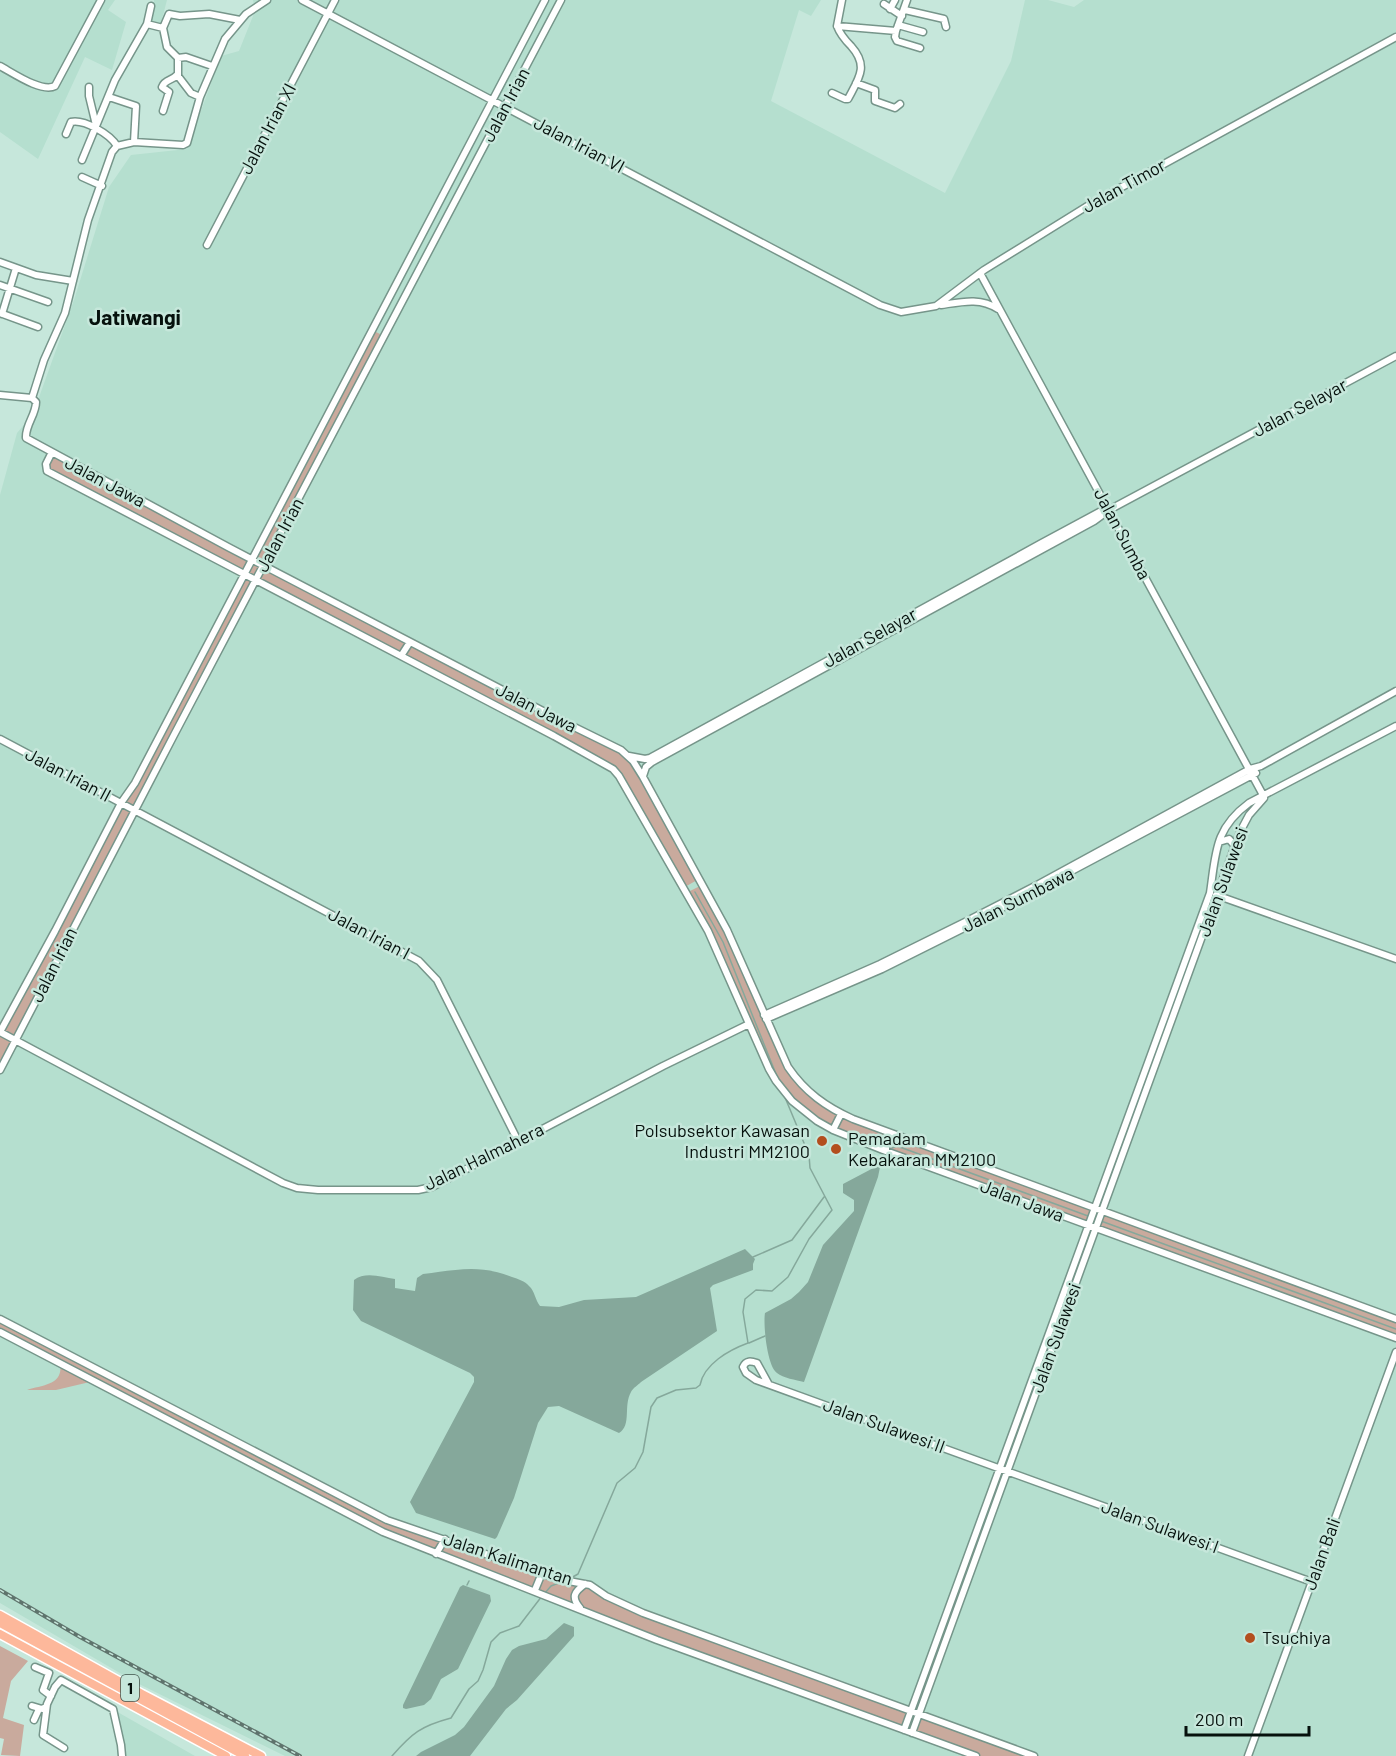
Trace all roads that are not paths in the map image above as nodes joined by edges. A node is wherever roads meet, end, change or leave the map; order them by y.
1 (101, 0) edge
2 (267, 0) edge
3 (302, 0) edge
4 (335, 0) edge
5 (545, 0) edge
6 (561, 0) edge
7 (842, 0) edge
8 (895, 0) edge
9 (907, 0) edge
10 (150, 6) dead end
11 (903, 13) junction
12 (328, 14) junction
13 (240, 20) junction
14 (147, 24) junction
15 (837, 26) junction
16 (946, 27) dead end
17 (163, 28) junction
18 (897, 28) junction
19 (923, 32) dead end
20 (1396, 38) edge
21 (920, 48) dead end
22 (178, 58) junction
23 (0, 66) edge
24 (212, 66) junction
25 (177, 75) junction
26 (856, 83) junction
27 (89, 87) dead end
28 (832, 93) dead end
29 (200, 97) junction
30 (109, 98) junction
31 (493, 100) junction
32 (900, 104) dead end
33 (505, 106) junction
34 (163, 111) dead end
35 (95, 127) junction
36 (66, 134) dead end
37 (134, 142) junction
38 (117, 146) junction
39 (82, 160) dead end
40 (82, 177) dead end
41 (102, 186) junction
42 (207, 245) dead end
43 (0, 262) edge
44 (16, 268) junction
45 (980, 273) junction
46 (73, 281) junction
47 (0, 285) edge
48 (10, 289) junction
49 (855, 292) joint
50 (48, 302) dead end
51 (936, 306) junction
52 (1001, 311) junction
53 (1, 314) edge
54 (38, 327) dead end
55 (372, 330) junction
56 (384, 336) junction
57 (1396, 356) edge
58 (0, 395) edge
59 (32, 398) junction
60 (51, 454) junction
61 (1110, 510) junction
62 (252, 559) junction
63 (264, 565) junction
64 (244, 573) junction
65 (256, 580) junction
66 (410, 642) junction
67 (401, 656) junction
68 (1396, 691) edge
69 (1396, 726) edge
70 (0, 739) edge
71 (666, 751) junction
72 (628, 756) junction
73 (1252, 772) junction
74 (643, 777) junction
75 (1271, 792) junction
76 (1263, 795) junction
77 (121, 803) junction
78 (135, 810) junction
79 (1218, 842) junction
80 (1235, 846) junction
81 (1210, 893) junction
82 (1218, 896) junction
83 (1396, 959) edge
84 (765, 1017) junction
85 (749, 1024) junction
86 (0, 1032) edge
87 (16, 1040) junction
88 (0, 1070) edge
89 (841, 1114) junction
90 (833, 1130) junction
91 (890, 1133) junction
92 (518, 1141) junction
93 (886, 1151) junction
94 (1094, 1210) junction
95 (1102, 1213) junction
96 (1088, 1224) junction
97 (1097, 1227) junction
98 (0, 1319) edge
99 (1396, 1319) edge
100 (0, 1332) edge
101 (1396, 1338) edge
102 (1396, 1352) edge
103 (768, 1383) dead end
104 (185, 1414) junction
105 (179, 1425) junction
106 (1000, 1469) junction
107 (1008, 1471) junction
108 (445, 1539) junction
109 (436, 1554) junction
110 (542, 1573) junction
111 (1312, 1582) junction
112 (581, 1583) junction
113 (538, 1592) junction
114 (580, 1608) junction
115 (0, 1615) edge
116 (0, 1626) edge
117 (0, 1634) edge
118 (35, 1667) dead end
119 (51, 1696) junction
120 (46, 1707) junction
121 (910, 1711) junction
122 (919, 1714) junction
123 (34, 1720) dead end
124 (904, 1730) junction
125 (912, 1732) junction
126 (64, 1748) dead end
127 (122, 1756) edge
128 (226, 1756) edge
129 (238, 1756) edge
130 (245, 1756) edge
131 (261, 1756) edge
132 (976, 1756) edge
133 (1034, 1756) edge
134 (1248, 1756) edge

1 - 23 street
2 - 13 street
3 - 12 street, Jalan Irian VI
4 - 12 street, Jalan Irian XI
5 - 31 street, Jalan Irian
6 - 33 street, Jalan Irian
7 - 15 street
8 - 11 street
9 - 11 street
10 - 14 street
11 - 16 street
11 - 18 street
12 - 31 street, Jalan Irian VI
12 - 42 street, Jalan Irian XI
13 - 17 street
13 - 24 street
14 - 17 street
14 - 30 street
15 - 18 street
15 - 26 street
17 - 22 street
18 - 19 street
18 - 21 street
20 - 45 street, Jalan Timor
22 - 24 street
22 - 25 street
24 - 29 street
25 - 29 street
25 - 34 street
26 - 28 street
26 - 32 street
27 - 35 street
29 - 37 street
30 - 35 street
30 - 37 street
31 - 33 street, Jalan Irian VI
31 - 55 street, Jalan Irian
33 - 49 street, Jalan Irian VI
33 - 56 street, Jalan Irian
35 - 36 street
35 - 38 street
35 - 39 street
37 - 38 street
38 - 41 street
40 - 41 street
41 - 46 street
43 - 44 street
44 - 46 street
44 - 48 street
45 - 51 street, Jalan Timor
45 - 52 street, Jalan Sumba
46 - 59 street
47 - 48 street
48 - 50 street
48 - 53 street
49 - 51 street, Jalan Timor
51 - 52 street
52 - 61 street, Jalan Sumba
53 - 54 street
55 - 56 street
55 - 62 street, Jalan Irian
56 - 63 street, Jalan Irian
57 - 61 street, Jalan Selayar
58 - 59 street
59 - 60 street
60 - 62 street, Jalan Jawa
60 - 64 street, Jalan Jawa
61 - 71 street, Jalan Selayar
61 - 73 street, Jalan Sumba
62 - 63 street, Jalan Jawa
62 - 64 street, Jalan Irian
63 - 65 street, Jalan Irian
63 - 66 street, Jalan Jawa
64 - 65 street, Jalan Jawa
64 - 77 street, Jalan Irian
65 - 67 street, Jalan Jawa
65 - 78 street, Jalan Irian
66 - 67 street
66 - 72 street, Jalan Jawa
67 - 85 street, Jalan Jawa
68 - 73 street, Jalan Sumbawa
69 - 75 street
70 - 77 street, Jalan Irian II
71 - 72 street, Jalan Selayar
71 - 74 street, Jalan Selayar
72 - 74 street, Jalan Jawa
73 - 76 street, Jalan Sumba
73 - 84 street, Jalan Sumbawa
74 - 84 street, Jalan Jawa
75 - 76 street, Jalan Sulawesi
75 - 80 street, Jalan Sulawesi
76 - 79 street, Jalan Sulawesi
77 - 78 street, Jalan Irian II
77 - 86 street, Jalan Irian
78 - 87 street, Jalan Irian
78 - 92 street, Jalan Irian I
79 - 80 street
79 - 81 street, Jalan Sulawesi
80 - 82 street, Jalan Sulawesi
81 - 82 street
81 - 94 street, Jalan Sulawesi
82 - 83 street
82 - 95 street, Jalan Sulawesi
84 - 89 street, Jalan Jawa
85 - 90 street, Jalan Jawa
85 - 92 street, Jalan Halmahera
86 - 87 street, Jalan Halmahera
87 - 88 street, Jalan Irian
87 - 92 street, Jalan Halmahera
89 - 90 street
89 - 91 street, Jalan Jawa
90 - 93 street, Jalan Jawa
91 - 93 street
91 - 94 street, Jalan Jawa
93 - 96 street, Jalan Jawa
94 - 95 street, Jalan Jawa
94 - 96 street, Jalan Sulawesi
95 - 97 street, Jalan Sulawesi
95 - 99 street, Jalan Jawa
96 - 97 street, Jalan Jawa
96 - 106 street, Jalan Sulawesi
97 - 101 street, Jalan Jawa
97 - 107 street, Jalan Sulawesi
98 - 104 street, Jalan Kalimantan
100 - 105 street, Jalan Kalimantan
102 - 111 street, Jalan Bali
103 - 106 street, Jalan Sulawesi II
104 - 105 street
104 - 108 street, Jalan Kalimantan
105 - 109 street, Jalan Kalimantan
106 - 107 street, Jalan Sulawesi II
106 - 121 street, Jalan Sulawesi
107 - 111 street, Jalan Sulawesi I
107 - 122 street, Jalan Sulawesi
108 - 109 street
108 - 110 street, Jalan Kalimantan
109 - 113 street, Jalan Kalimantan
110 - 112 street, Jalan Kalimantan
110 - 113 street
111 - 134 street, Jalan Bali
112 - 114 street
112 - 121 street, Jalan Kalimantan
113 - 114 street, Jalan Kalimantan
114 - 124 street, Jalan Kalimantan
115 - 131 highway, 1
116 - 129 highway, 1
116 - 130 highway, 1
117 - 128 highway, 1
118 - 119 street
119 - 120 street
119 - 127 street
120 - 123 street
120 - 126 street
121 - 122 street, Jalan Kalimantan
121 - 124 street, Jalan Sulawesi
122 - 125 street, Jalan Sulawesi
122 - 133 street, Jalan Kalimantan
124 - 125 street, Jalan Kalimantan
125 - 132 street, Jalan Kalimantan

